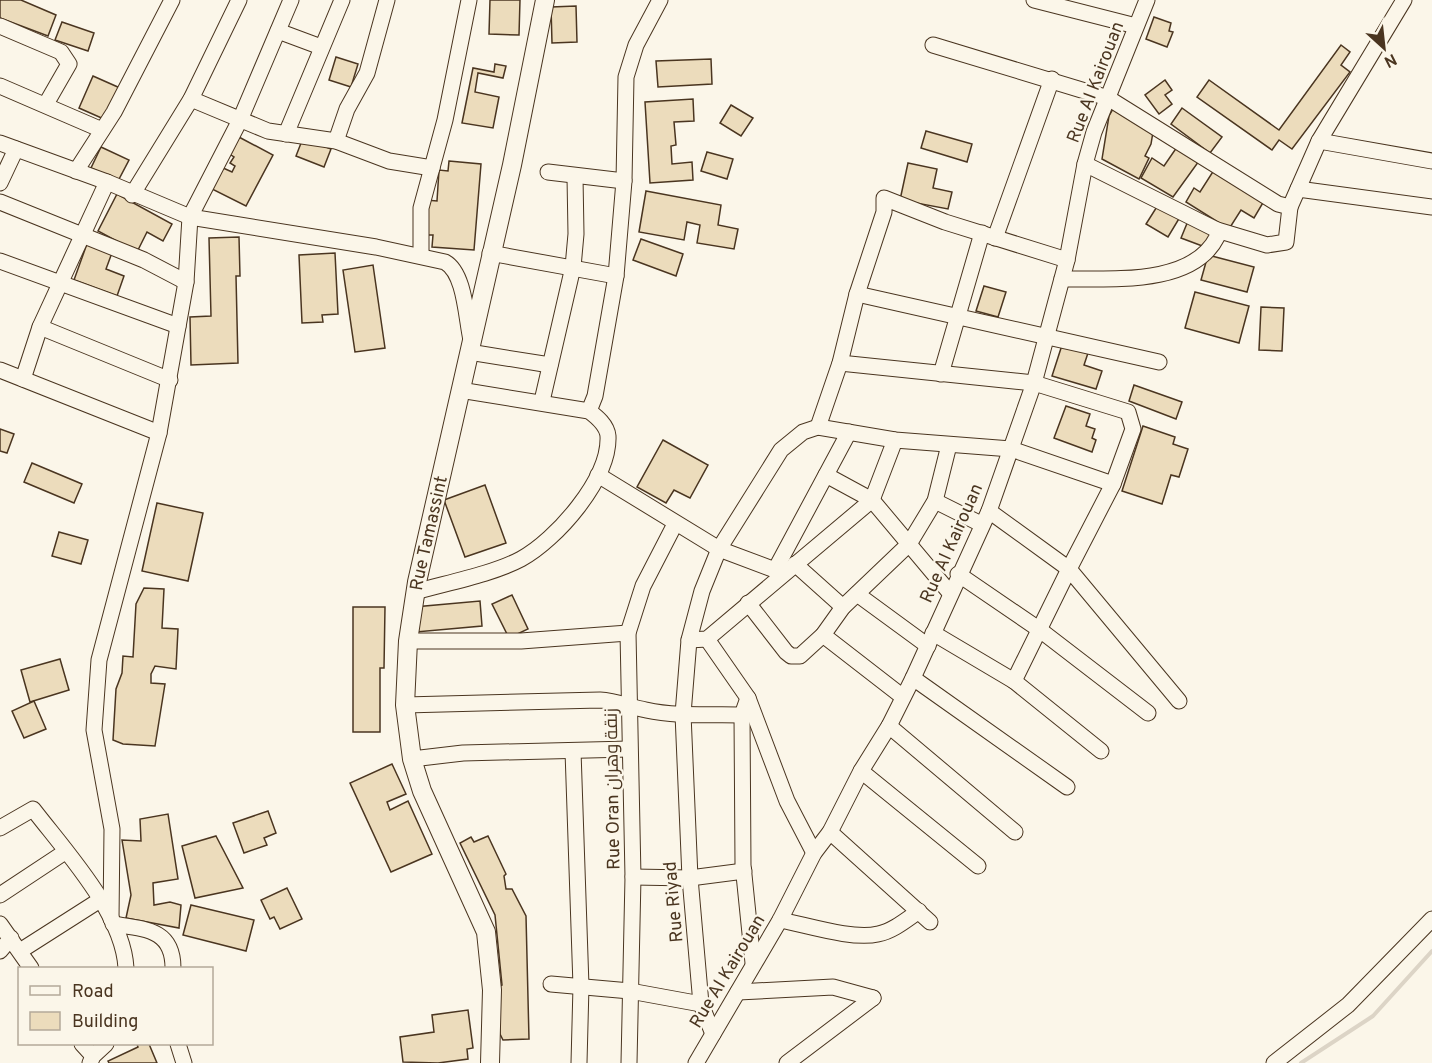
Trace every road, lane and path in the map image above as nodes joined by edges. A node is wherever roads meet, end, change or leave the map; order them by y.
1 (172, 0) edge
2 (239, 0) edge
3 (291, 0) edge
4 (342, 0) edge
5 (387, 0) edge
6 (469, 0) edge
7 (544, 0) edge
8 (660, 0) edge
9 (1034, 0) edge
10 (1147, 0) edge
11 (1404, 0) edge
12 (0, 26) edge
13 (1136, 26) junction
14 (278, 31) junction
15 (933, 45) dead end
16 (321, 47) junction
17 (1052, 79) junction
18 (0, 86) edge
19 (1108, 98) junction
20 (191, 99) junction
21 (46, 104) junction
22 (240, 120) junction
23 (102, 130) junction
24 (286, 134) junction
25 (336, 141) junction
26 (1319, 141) junction
27 (0, 143) edge
28 (16, 149) junction
29 (1432, 161) edge
30 (1085, 164) junction
31 (432, 168) junction
32 (76, 171) junction
33 (548, 172) dead end
34 (575, 177) junction
35 (624, 181) junction
36 (107, 182) junction
37 (0, 183) edge
38 (1298, 189) junction
39 (132, 195) junction
40 (0, 202) edge
41 (1290, 207) junction
42 (1432, 207) edge
43 (190, 217) junction
44 (1217, 230) junction
45 (81, 236) junction
46 (988, 236) junction
47 (490, 253) junction
48 (421, 256) junction
49 (1067, 260) junction
50 (0, 261) edge
51 (573, 267) junction
52 (616, 276) junction
53 (1062, 279) junction
54 (186, 282) junction
55 (58, 285) junction
56 (857, 294) junction
57 (956, 317) junction
58 (177, 326) junction
59 (40, 327) junction
60 (1046, 335) junction
61 (470, 347) junction
62 (1159, 362) dead end
63 (840, 363) junction
64 (550, 365) junction
65 (0, 370) edge
66 (941, 374) junction
67 (23, 379) junction
68 (170, 380) junction
69 (1034, 383) junction
70 (460, 390) junction
71 (542, 401) junction
72 (589, 411) junction
73 (818, 427) junction
74 (849, 432) junction
75 (159, 433) junction
76 (895, 440) junction
77 (949, 445) junction
78 (1011, 449) junction
79 (598, 475) junction
80 (826, 475) junction
81 (1113, 484) junction
82 (872, 500) junction
83 (935, 501) junction
84 (985, 518) junction
85 (675, 524) junction
86 (909, 544) junction
87 (719, 549) junction
88 (784, 569) junction
89 (1069, 569) junction
90 (958, 574) junction
91 (415, 592) junction
92 (950, 593) junction
93 (857, 594) junction
94 (748, 603) junction
95 (843, 607) junction
96 (1040, 630) junction
97 (628, 633) junction
98 (823, 635) junction
99 (707, 639) junction
100 (931, 639) junction
101 (688, 640) junction
102 (408, 641) junction
103 (914, 678) junction
104 (1014, 681) junction
105 (903, 697) junction
106 (748, 698) junction
107 (1179, 701) dead end
108 (405, 705) junction
109 (631, 705) junction
110 (1148, 713) dead end
111 (683, 714) junction
112 (742, 715) junction
113 (889, 726) junction
114 (629, 749) junction
115 (1101, 751) dead end
116 (573, 752) junction
117 (412, 759) junction
118 (861, 771) junction
119 (1067, 787) dead end
120 (0, 828) edge
121 (830, 832) junction
122 (1015, 832) dead end
123 (65, 852) junction
124 (814, 853) junction
125 (978, 866) dead end
126 (744, 871) junction
127 (633, 877) junction
128 (690, 878) junction
129 (0, 896) edge
130 (100, 900) junction
131 (1432, 919) edge
132 (780, 920) junction
133 (112, 922) junction
134 (0, 924) edge
135 (11, 938) junction
136 (0, 951) edge
137 (20, 951) junction
138 (753, 963) junction
139 (125, 964) edge
140 (30, 967) edge
141 (173, 967) edge
142 (550, 984) dead end
143 (581, 986) junction
144 (630, 991) junction
145 (738, 992) junction
146 (701, 1004) junction
147 (712, 1034) junction
148 (83, 1045) edge
149 (105, 1045) edge
150 (178, 1045) edge
151 (91, 1060) edge
152 (184, 1063) edge
153 (490, 1063) edge
154 (579, 1063) edge
155 (629, 1063) edge
156 (696, 1063) edge
157 (787, 1063) edge
158 (1274, 1063) edge

1 - 23 street
2 - 20 street
3 - 14 street
4 - 16 street
5 - 25 street
6 - 31 street
7 - 47 main road, Rue Tamassint
8 - 35 street
9 - 13 street
10 - 13 street, Rue Al Kairouan
11 - 26 street
12 - 21 street
13 - 19 street, Rue Al Kairouan
14 - 16 street
14 - 22 street
15 - 17 street
16 - 24 street
17 - 19 street
17 - 46 street
18 - 21 street
19 - 30 street, Rue Al Kairouan
19 - 41 street
20 - 22 street
20 - 39 street
21 - 23 street
22 - 24 street
22 - 43 street
23 - 32 street
24 - 25 street
25 - 31 street
26 - 29 street
26 - 38 street
27 - 28 street
28 - 32 street
28 - 37 street
30 - 44 street
30 - 49 street, Rue Al Kairouan
31 - 48 street
32 - 36 street
33 - 34 street
34 - 35 street
34 - 51 street
35 - 52 street
36 - 39 street
36 - 45 street
38 - 41 street
38 - 42 street
39 - 43 street
40 - 45 street
41 - 44 street
43 - 48 street
43 - 54 street
44 - 53 street
45 - 54 street
45 - 55 street
46 - 49 street
46 - 56 street
46 - 57 street
47 - 51 street
47 - 61 main road, Rue Tamassint
48 - 61 street
49 - 53 street, Rue Al Kairouan
50 - 55 street
51 - 52 street
51 - 64 street
52 - 72 street
53 - 60 street, Rue Al Kairouan
54 - 58 street
55 - 58 street
55 - 59 street
56 - 57 street
56 - 63 street
57 - 60 street
57 - 66 street
58 - 68 street
59 - 67 street
59 - 68 street
60 - 62 street
60 - 69 street, Rue Al Kairouan
61 - 64 street
61 - 70 main road, Rue Tamassint
63 - 66 street
63 - 73 street
64 - 71 street
65 - 67 street
66 - 69 street
67 - 75 street
68 - 75 street
69 - 78 street, Rue Al Kairouan
69 - 81 street
70 - 71 street
70 - 91 main road, Rue Tamassint
71 - 72 street
72 - 79 street
73 - 74 street
73 - 87 street, Rue Riyad
74 - 76 street
74 - 80 street
75 - 133 street
76 - 77 street
76 - 82 street
77 - 78 street
77 - 83 street
78 - 81 street
78 - 84 street, Rue Al Kairouan
79 - 85 street
79 - 91 street
80 - 82 street
80 - 88 street
81 - 89 street
82 - 86 street
82 - 88 street
83 - 84 street
83 - 86 street
84 - 89 street
84 - 90 street, Rue Al Kairouan
85 - 87 street
85 - 97 street, Rue Oran زنقة وهران
86 - 92 street
86 - 93 street
87 - 88 street
87 - 101 street, Rue Riyad
88 - 94 street
88 - 95 street
89 - 96 street
89 - 107 street
90 - 92 street, Rue Al Kairouan
90 - 96 street
91 - 102 main road, Rue Tamassint
92 - 100 street, Rue Al Kairouan
93 - 95 street
93 - 100 street
94 - 98 street
94 - 99 street
95 - 98 street
96 - 104 street
96 - 110 street
97 - 102 street
97 - 109 street, Rue Oran زنقة وهران
98 - 105 street
99 - 101 street
99 - 106 street
100 - 103 street, Rue Al Kairouan
100 - 104 street
101 - 111 street, Rue Riyad
102 - 108 main road, Rue Tamassint
103 - 105 street, Rue Al Kairouan
103 - 119 street
104 - 115 street
105 - 113 street, Rue Al Kairouan
106 - 112 street
106 - 124 street
108 - 109 street
108 - 117 main road, Rue Tamassint
109 - 111 street
109 - 114 street, Rue Oran زنقة وهران
111 - 112 street
111 - 128 street, Rue Riyad
112 - 126 street
113 - 118 street, Rue Al Kairouan
113 - 122 street
114 - 116 street
114 - 127 street, Rue Oran زنقة وهران
116 - 117 street
116 - 143 street
117 - 153 main road, Rue Tamassint
118 - 121 street, Rue Al Kairouan
118 - 125 street
120 - 123 street
121 - 124 street, Rue Al Kairouan
121 - 132 street
123 - 129 street
123 - 130 street
124 - 132 street, Rue Al Kairouan
126 - 128 street
126 - 138 street
127 - 128 street
127 - 144 street, Rue Oran زنقة وهران
128 - 146 street, Rue Riyad
130 - 133 street
130 - 137 street
131 - 158 street
132 - 138 street, Rue Al Kairouan
133 - 139 street
133 - 141 street
134 - 135 street
135 - 136 street
135 - 137 street
137 - 140 street
138 - 145 street, Rue Al Kairouan
142 - 143 street
143 - 144 street
143 - 154 street
144 - 146 street
144 - 155 street, Rue Oran زنقة وهران
145 - 147 street, Rue Al Kairouan
145 - 157 street
146 - 147 street, Rue Riyad
147 - 156 street, Rue Al Kairouan
148 - 151 street
149 - 151 street
150 - 152 street

